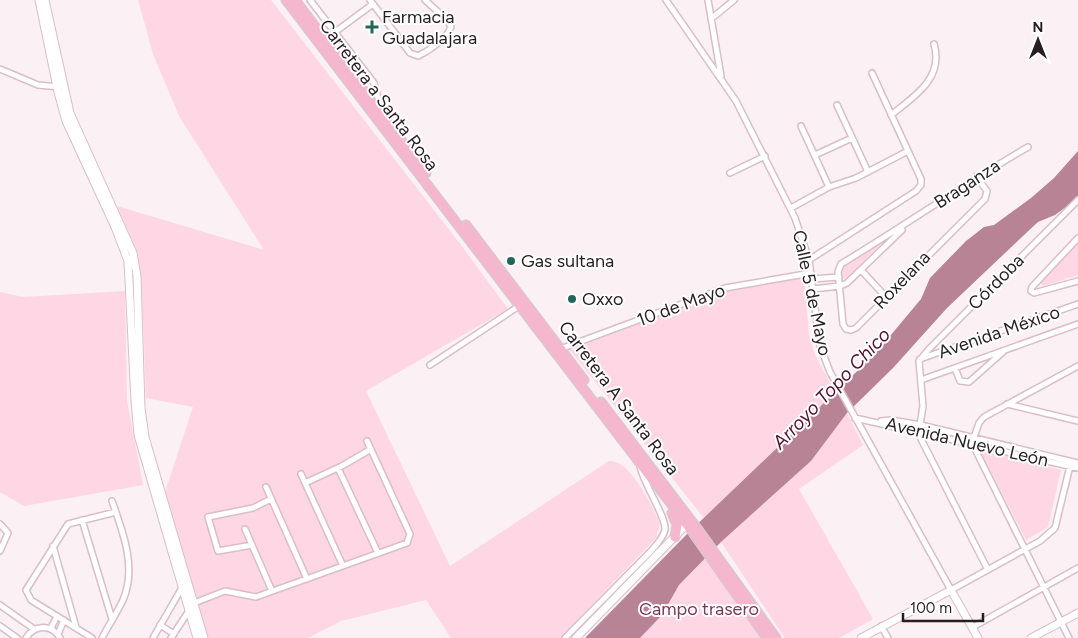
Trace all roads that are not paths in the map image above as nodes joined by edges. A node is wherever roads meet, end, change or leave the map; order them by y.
1 (39, 0) edge
2 (45, 0) edge
3 (286, 0) edge
4 (295, 0) edge
5 (310, 0) edge
6 (425, 0) edge
7 (666, 0) edge
8 (708, 0) edge
9 (734, 0) edge
10 (372, 2) edge
11 (711, 19) junction
12 (335, 32) junction
13 (934, 44) dead end
14 (0, 69) edge
15 (872, 73) dead end
16 (721, 78) junction
17 (60, 87) junction
18 (837, 104) dead end
19 (891, 115) junction
20 (383, 117) junction
21 (801, 126) dead end
22 (852, 138) junction
23 (1028, 146) dead end
24 (908, 152) junction
25 (815, 155) junction
26 (765, 156) junction
27 (868, 172) junction
28 (730, 173) dead end
29 (976, 176) junction
30 (430, 183) junction
31 (829, 187) junction
32 (1078, 200) edge
33 (791, 208) junction
34 (907, 224) junction
35 (1078, 238) edge
36 (809, 260) junction
37 (840, 265) joint
38 (861, 270) junction
39 (811, 273) junction
40 (839, 276) junction
41 (812, 280) junction
42 (1078, 281) edge
43 (840, 286) junction
44 (813, 289) junction
45 (886, 296) junction
46 (1078, 304) edge
47 (519, 306) junction
48 (1078, 324) edge
49 (558, 350) junction
50 (1005, 350) junction
51 (920, 359) junction
52 (430, 366) dead end
53 (1078, 366) edge
54 (955, 368) junction
55 (921, 380) junction
56 (1006, 403) junction
57 (855, 418) junction
58 (1078, 421) edge
59 (920, 428) junction
60 (367, 441) dead end
61 (973, 441) junction
62 (371, 449) junction
63 (640, 464) junction
64 (1072, 464) edge
65 (338, 468) junction
66 (301, 474) dead end
67 (305, 483) junction
68 (266, 488) dead end
69 (660, 491) junction
70 (271, 499) junction
71 (112, 501) dead end
72 (116, 512) junction
73 (82, 520) junction
74 (0, 524) edge
75 (691, 528) junction
76 (245, 530) dead end
77 (675, 537) junction
78 (252, 545) junction
79 (53, 546) junction
80 (1025, 549) junction
81 (0, 551) edge
82 (378, 554) junction
83 (715, 558) junction
84 (343, 566) junction
85 (1078, 568) edge
86 (988, 570) junction
87 (307, 578) junction
88 (187, 579) junction
89 (1043, 587) junction
90 (182, 588) junction
91 (951, 590) junction
92 (272, 591) junction
93 (942, 595) junction
94 (956, 598) junction
95 (194, 602) junction
96 (0, 605) edge
97 (189, 609) junction
98 (1078, 613) edge
99 (57, 616) junction
100 (112, 619) junction
101 (64, 620) junction
102 (1061, 622) junction
103 (160, 625) junction
104 (0, 626) edge
105 (881, 626) junction
106 (76, 627) junction
107 (973, 627) junction
108 (50, 628) junction
109 (34, 629) junction
110 (59, 636) edge
111 (173, 636) edge
112 (17, 638) edge
113 (26, 638) edge
114 (92, 638) edge
115 (102, 638) edge
116 (153, 638) edge
117 (198, 638) edge
118 (204, 638) edge
119 (564, 638) edge
120 (576, 638) edge
121 (767, 638) edge
122 (776, 638) edge
123 (861, 638) edge
124 (888, 638) edge
125 (978, 638) edge
126 (1031, 638) edge
127 (1069, 638) edge

1 - 17 street
2 - 17 street
3 - 30 main road, Carretera a Santa Rosa
4 - 20 main road, Carretera a Santa Rosa
5 - 12 street
6 - 10 street
7 - 16 street
8 - 11 street
9 - 11 street
10 - 12 street
11 - 16 street
12 - 20 street
13 - 19 street
14 - 17 street
15 - 19 street
16 - 26 street, Calle 5 de Mayo
17 - 88 street
17 - 90 street
18 - 22 street
19 - 24 street
20 - 30 main road, Carretera a Santa Rosa
21 - 25 street
22 - 25 street
22 - 27 street
23 - 29 street, Braganza
24 - 27 street
24 - 36 street
25 - 31 street
26 - 28 street
26 - 33 street, Calle 5 de Mayo
27 - 31 street
29 - 34 street, Braganza
29 - 45 street, Roxelana
30 - 47 main road, Carretera A Santa Rosa
30 - 49 main road, Carretera A Santa Rosa
31 - 33 street
32 - 51 street, Córdoba
33 - 36 street, Calle 5 de Mayo
34 - 37 street, Braganza
34 - 38 street, Braganza
35 - 42 street
36 - 39 street, Calle 5 de Mayo
37 - 40 street, Roxelana
38 - 43 street, Braganza
38 - 45 street
39 - 41 street, Calle 5 de Mayo
39 - 49 street, 10 de Mayo
40 - 41 street
40 - 43 street, Roxelana
41 - 44 street, Calle 5 de Mayo
43 - 44 street
43 - 45 street, Roxelana
44 - 57 street, Calle 5 de Mayo
46 - 51 street, Avenida México
47 - 49 main road, Carretera A Santa Rosa
47 - 52 street
48 - 50 street, Avenida México
49 - 63 main road, Carretera A Santa Rosa
49 - 75 main road, Carretera A Santa Rosa
50 - 54 street, Avenida México
50 - 54 street
51 - 55 street, Córdoba
53 - 56 street
54 - 55 street, Avenida México
55 - 59 street
56 - 58 street
56 - 61 street
57 - 59 street, Avenida Nuevo León
57 - 91 street, Calle 5 de Mayo
59 - 61 street, Avenida Nuevo León
59 - 86 street
60 - 62 street
61 - 64 street, Avenida Nuevo León
61 - 80 street
62 - 65 street
62 - 82 street
63 - 69 main road, Carretera A Santa Rosa
63 - 119 street
64 - 80 street
65 - 67 street
65 - 82 street
66 - 67 street
67 - 84 street
68 - 70 street
69 - 75 main road, Carretera A Santa Rosa
69 - 77 main road
70 - 78 street
70 - 87 street
71 - 72 street
72 - 73 street
72 - 100 street
73 - 79 street
73 - 100 street
74 - 81 street
75 - 77 street
75 - 83 main road, Carretera A Santa Rosa
76 - 78 street
77 - 120 street
78 - 92 street
79 - 99 street
79 - 106 street
80 - 86 street
80 - 89 street
82 - 84 street
83 - 121 main road, Carretera A Santa Rosa
83 - 122 main road, Carretera A Santa Rosa
84 - 87 street
85 - 89 street
86 - 91 street
87 - 92 street
88 - 90 street
88 - 95 street
89 - 102 street
89 - 107 street
90 - 97 street
90 - 103 street
91 - 93 street
91 - 94 street, Calle 5 de Mayo
92 - 95 street
93 - 94 street
93 - 105 street
94 - 107 street, Calle 5 de Mayo
95 - 97 street
95 - 118 street
96 - 109 street
97 - 111 street
97 - 117 street
98 - 102 street
99 - 101 street
99 - 108 street
100 - 115 street
101 - 106 street
101 - 110 street
102 - 126 street
102 - 127 street
103 - 111 street
103 - 116 street
104 - 112 street
105 - 123 street
105 - 124 street
106 - 114 street
107 - 125 street, Calle 5 de Mayo
108 - 109 street
108 - 110 street
109 - 113 street

